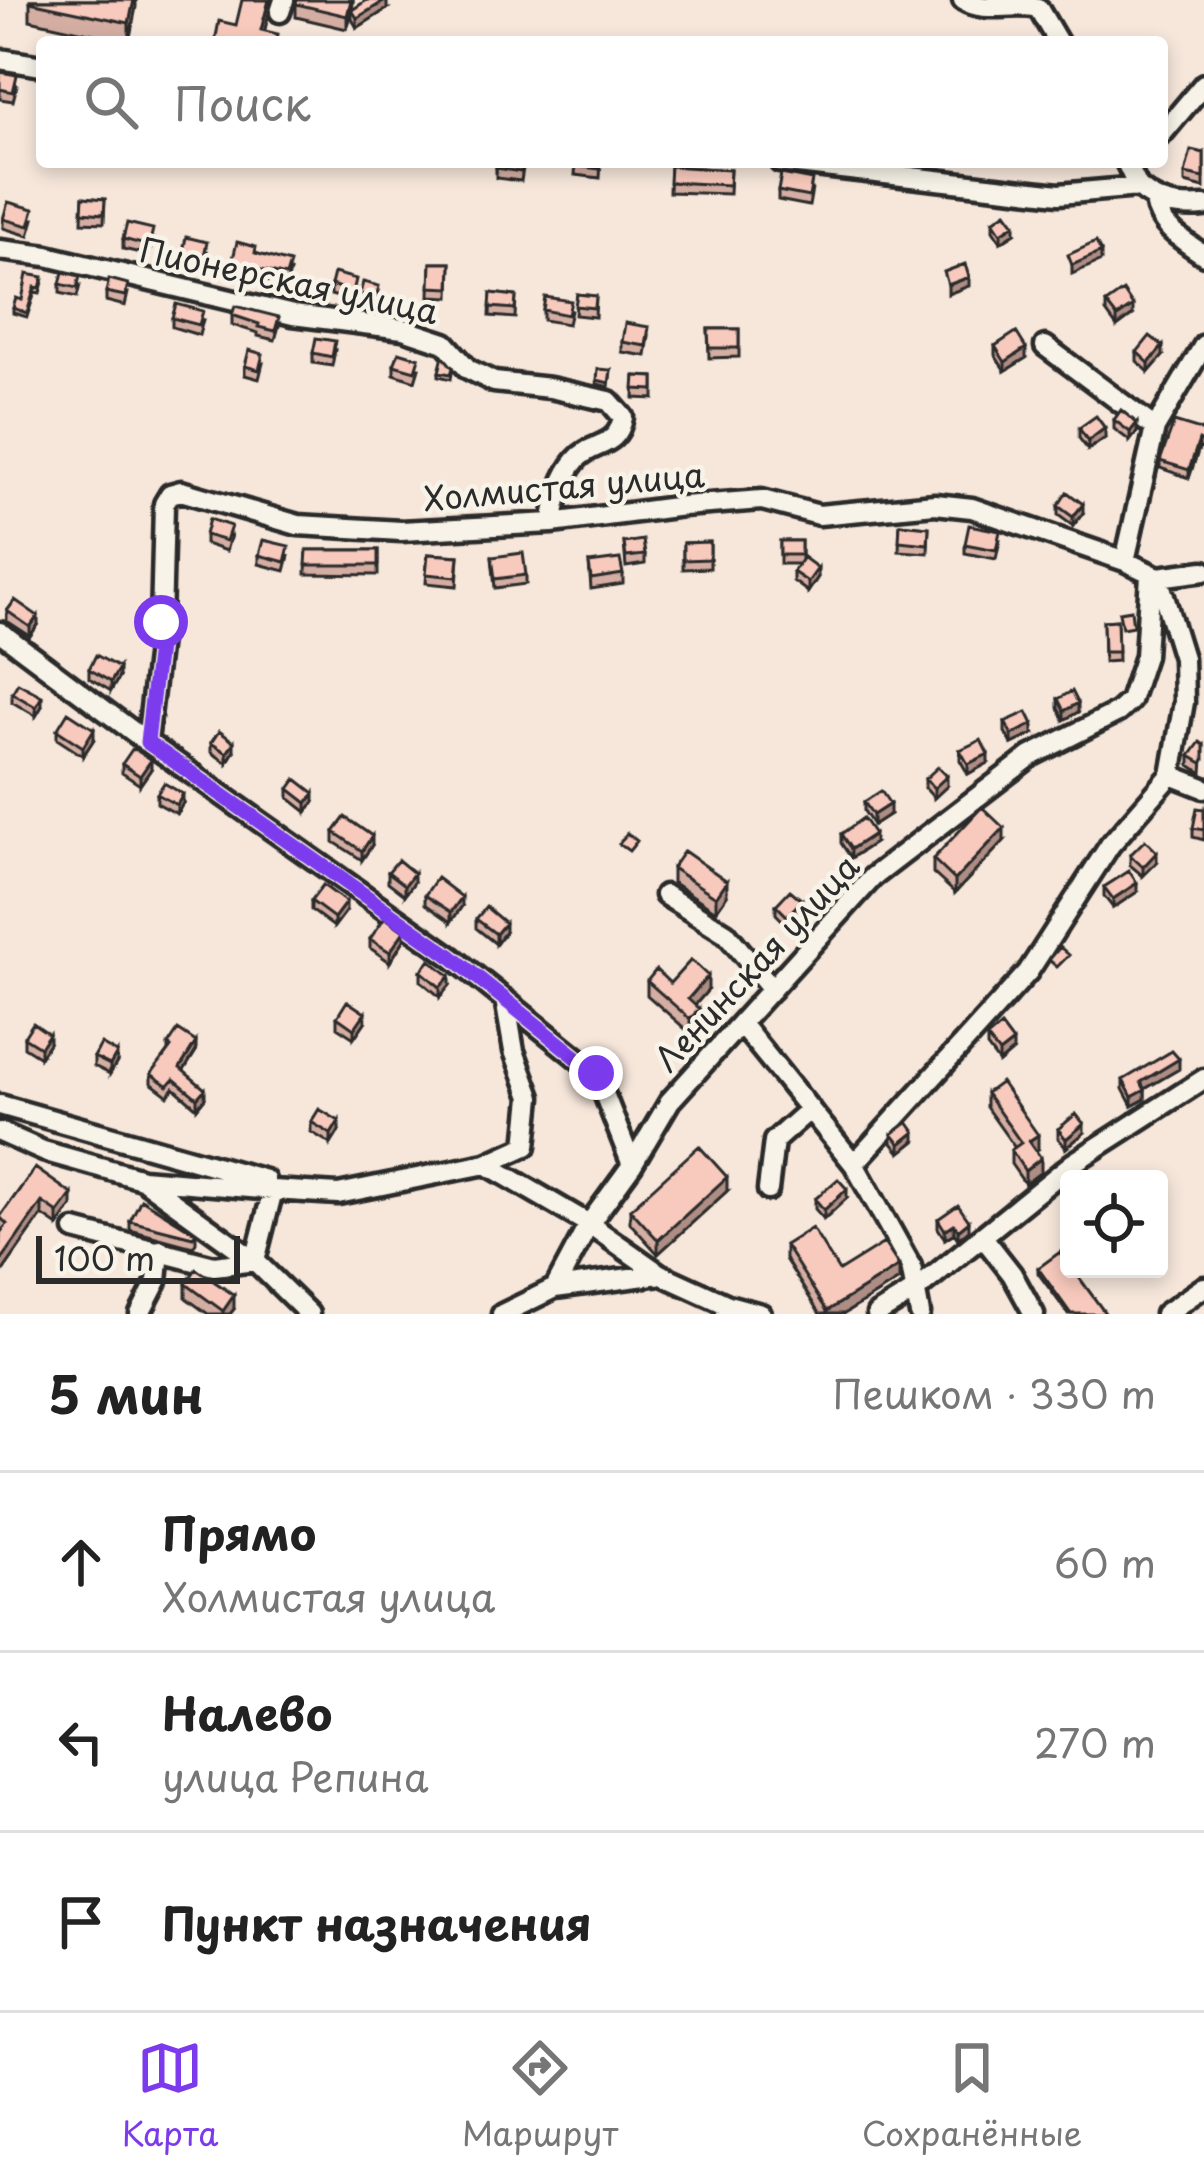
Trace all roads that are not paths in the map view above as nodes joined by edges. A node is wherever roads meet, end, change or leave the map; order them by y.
1 (963, 0) edge
2 (1054, 36) edge
3 (0, 58) edge
4 (36, 65) edge
5 (1204, 84) edge
6 (1168, 127) edge
7 (832, 168) edge
8 (1129, 168) edge
9 (1138, 187) junction
10 (1155, 201) junction
11 (1204, 206) edge
12 (0, 250) edge
13 (1204, 255) edge
14 (1045, 346) dead end
15 (1204, 346) edge
16 (1155, 428) junction
17 (552, 523) junction
18 (1125, 561) junction
19 (1204, 571) edge
20 (1154, 576) junction
21 (0, 632) edge
22 (147, 742) junction
23 (1171, 775) junction
24 (1204, 788) edge
25 (665, 895) dead end
26 (772, 989) junction
27 (505, 999) junction
28 (741, 1024) junction
29 (1204, 1078) edge
30 (0, 1105) edge
31 (810, 1109) junction
32 (0, 1132) edge
33 (487, 1164) junction
34 (854, 1164) junction
35 (632, 1165) junction
36 (142, 1179) junction
37 (273, 1190) junction
38 (768, 1190) dead end
39 (298, 1191) junction
40 (589, 1224) junction
41 (75, 1229) dead end
42 (983, 1237) junction
43 (160, 1250) junction
44 (255, 1261) junction
45 (660, 1274) junction
46 (1204, 1287) edge
47 (555, 1288) junction
48 (916, 1290) junction
49 (727, 1309) edge
50 (140, 1314) edge
51 (309, 1314) edge
52 (502, 1314) edge
53 (761, 1314) edge
54 (877, 1314) edge
55 (920, 1314) edge
56 (1034, 1314) edge
57 (1165, 1314) edge

1 - 2 street
3 - 4 street
5 - 6 street
7 - 9 street
8 - 9 street
9 - 10 street
10 - 11 street
10 - 13 street
12 - 17 street, Пионерская улица
14 - 16 street
15 - 16 street
16 - 18 street
17 - 18 street, Холмистая улица
17 - 22 street, Холмистая улица
18 - 20 street, Холмистая улица
19 - 20 street
20 - 23 street
20 - 26 street, Ленинская улица
21 - 22 street
22 - 27 street
23 - 24 street
23 - 34 street
25 - 26 street
26 - 28 street, Ленинская улица
27 - 33 street
27 - 35 street
28 - 31 street
28 - 35 street, Ленинская улица
29 - 42 street
30 - 39 street
31 - 34 street
31 - 38 street
32 - 36 street
33 - 39 street
33 - 40 street
34 - 48 street
35 - 40 street, Ленинская улица
36 - 37 street
36 - 44 street
37 - 39 street
37 - 44 street
40 - 45 street
40 - 47 street, Ленинская улица
41 - 43 street
42 - 48 street
42 - 56 street
43 - 44 street
43 - 50 street
44 - 51 street
45 - 47 street
45 - 49 street
46 - 57 street
47 - 52 street
48 - 54 street
48 - 55 street
49 - 53 street

